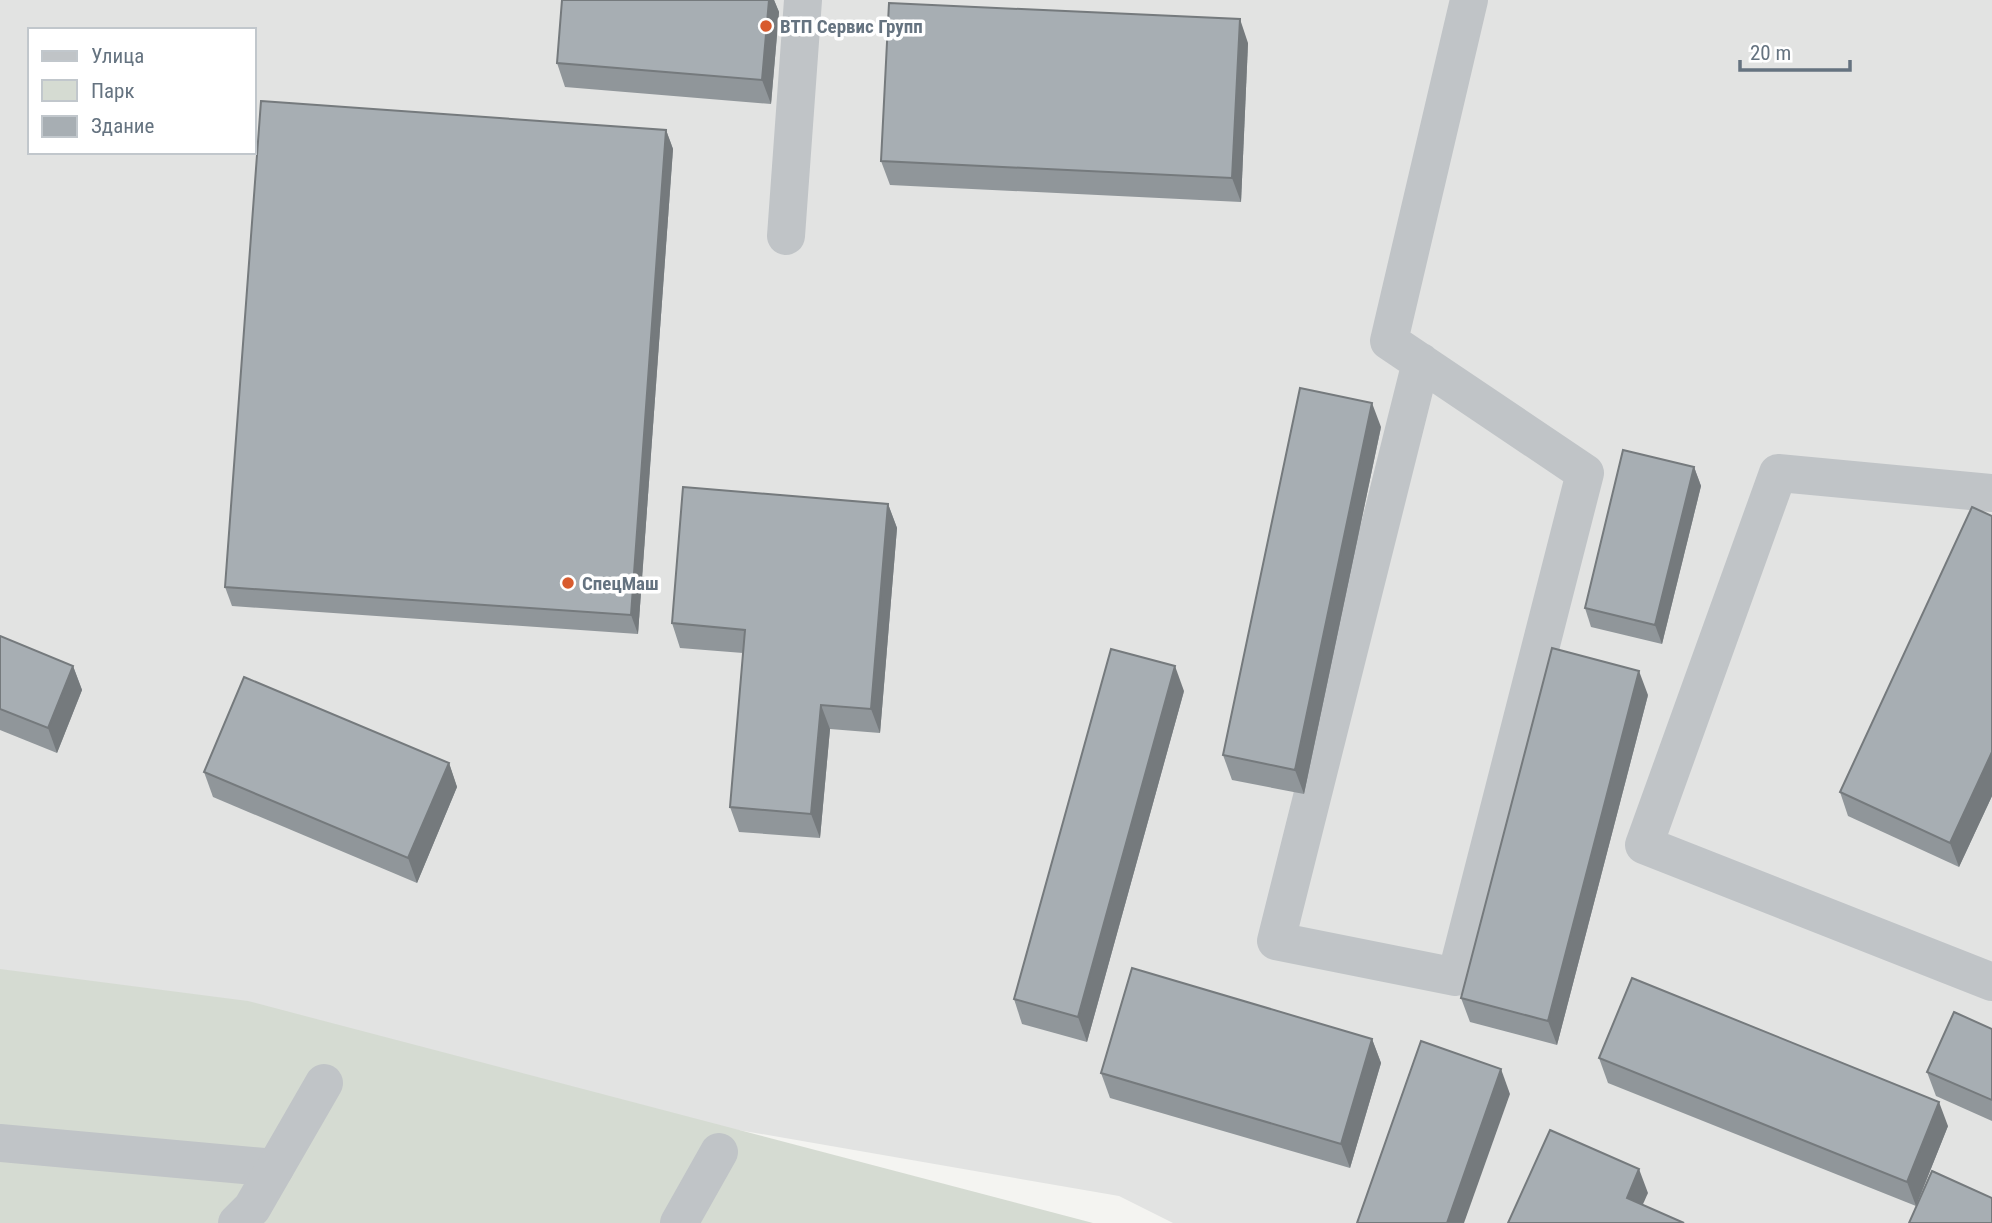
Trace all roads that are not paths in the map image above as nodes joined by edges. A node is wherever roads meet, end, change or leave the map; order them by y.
1 (803, 0) edge
2 (1469, 0) edge
3 (786, 236) dead end
4 (1421, 362) junction
5 (1992, 493) edge
6 (1992, 982) edge
7 (324, 1083) dead end
8 (0, 1143) edge
9 (719, 1152) dead end
10 (275, 1168) junction
11 (237, 1223) edge
12 (678, 1223) edge

1 - 3 lane
2 - 4 lane
4 - 4 lane
5 - 6 lane
7 - 10 lane
8 - 10 lane
9 - 12 lane
10 - 11 lane

